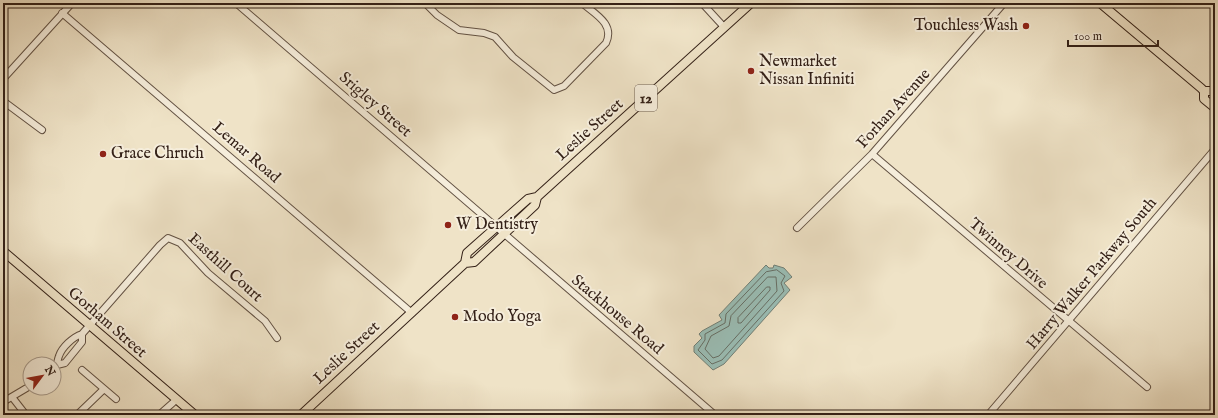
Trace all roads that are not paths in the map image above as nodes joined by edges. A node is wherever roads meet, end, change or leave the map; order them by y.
1 (70, 3) edge
2 (236, 3) edge
3 (425, 3) edge
4 (582, 3) edge
5 (702, 3) edge
6 (751, 3) edge
7 (1004, 3) edge
8 (1100, 3) edge
9 (62, 13) junction
10 (724, 27) junction
11 (3, 79) edge
12 (1204, 91) junction
13 (1215, 92) edge
14 (3, 101) edge
15 (1215, 108) edge
16 (42, 130) dead end
17 (1215, 150) edge
18 (872, 154) junction
19 (537, 197) junction
20 (496, 227) junction
21 (797, 228) dead end
22 (503, 234) junction
23 (3, 251) edge
24 (465, 263) junction
25 (412, 313) junction
26 (1068, 323) junction
27 (89, 326) junction
28 (82, 334) junction
29 (277, 338) dead end
30 (59, 356) edge
31 (62, 364) edge
32 (82, 370) dead end
33 (1146, 387) dead end
34 (104, 389) junction
35 (22, 391) edge
36 (12, 397) junction
37 (116, 398) dead end
38 (176, 400) junction
39 (3, 402) edge
40 (26, 415) edge
41 (77, 415) edge
42 (160, 415) edge
43 (195, 415) edge
44 (301, 415) edge
45 (715, 415) edge
46 (988, 415) edge

1 - 9 street
2 - 20 street, Srigley Street
3 - 4 street
5 - 10 street
6 - 10 main road, Leslie Street / 12
7 - 18 street, Forhan Avenue
8 - 12 main road
9 - 11 street
9 - 25 street, Lemar Road
10 - 19 main road, Leslie Street / 12
12 - 13 main road
12 - 15 main road
14 - 16 street
17 - 26 street, Harry Walker Parkway South
18 - 21 street, Forhan Avenue
18 - 26 street, Twinney Drive
19 - 20 main road, Leslie Street / 12
19 - 22 main road, Leslie Street / 12
20 - 22 street, Srigley Street
20 - 24 main road, Leslie Street / 12
22 - 24 main road, Leslie Street / 12
22 - 45 street, Stackhouse Road
23 - 27 main road, Gorham Street
24 - 25 main road, Leslie Street / 12
25 - 44 main road, Leslie Street / 12
26 - 33 street, Twinney Drive
26 - 46 street, Harry Walker Parkway South
27 - 28 street
27 - 29 street, Easthill Court
27 - 38 main road, Gorham Street
28 - 30 street
28 - 31 street
32 - 34 street
34 - 37 street
34 - 41 street
35 - 36 street
36 - 39 street
36 - 40 street
38 - 42 street
38 - 43 main road, Gorham Street

